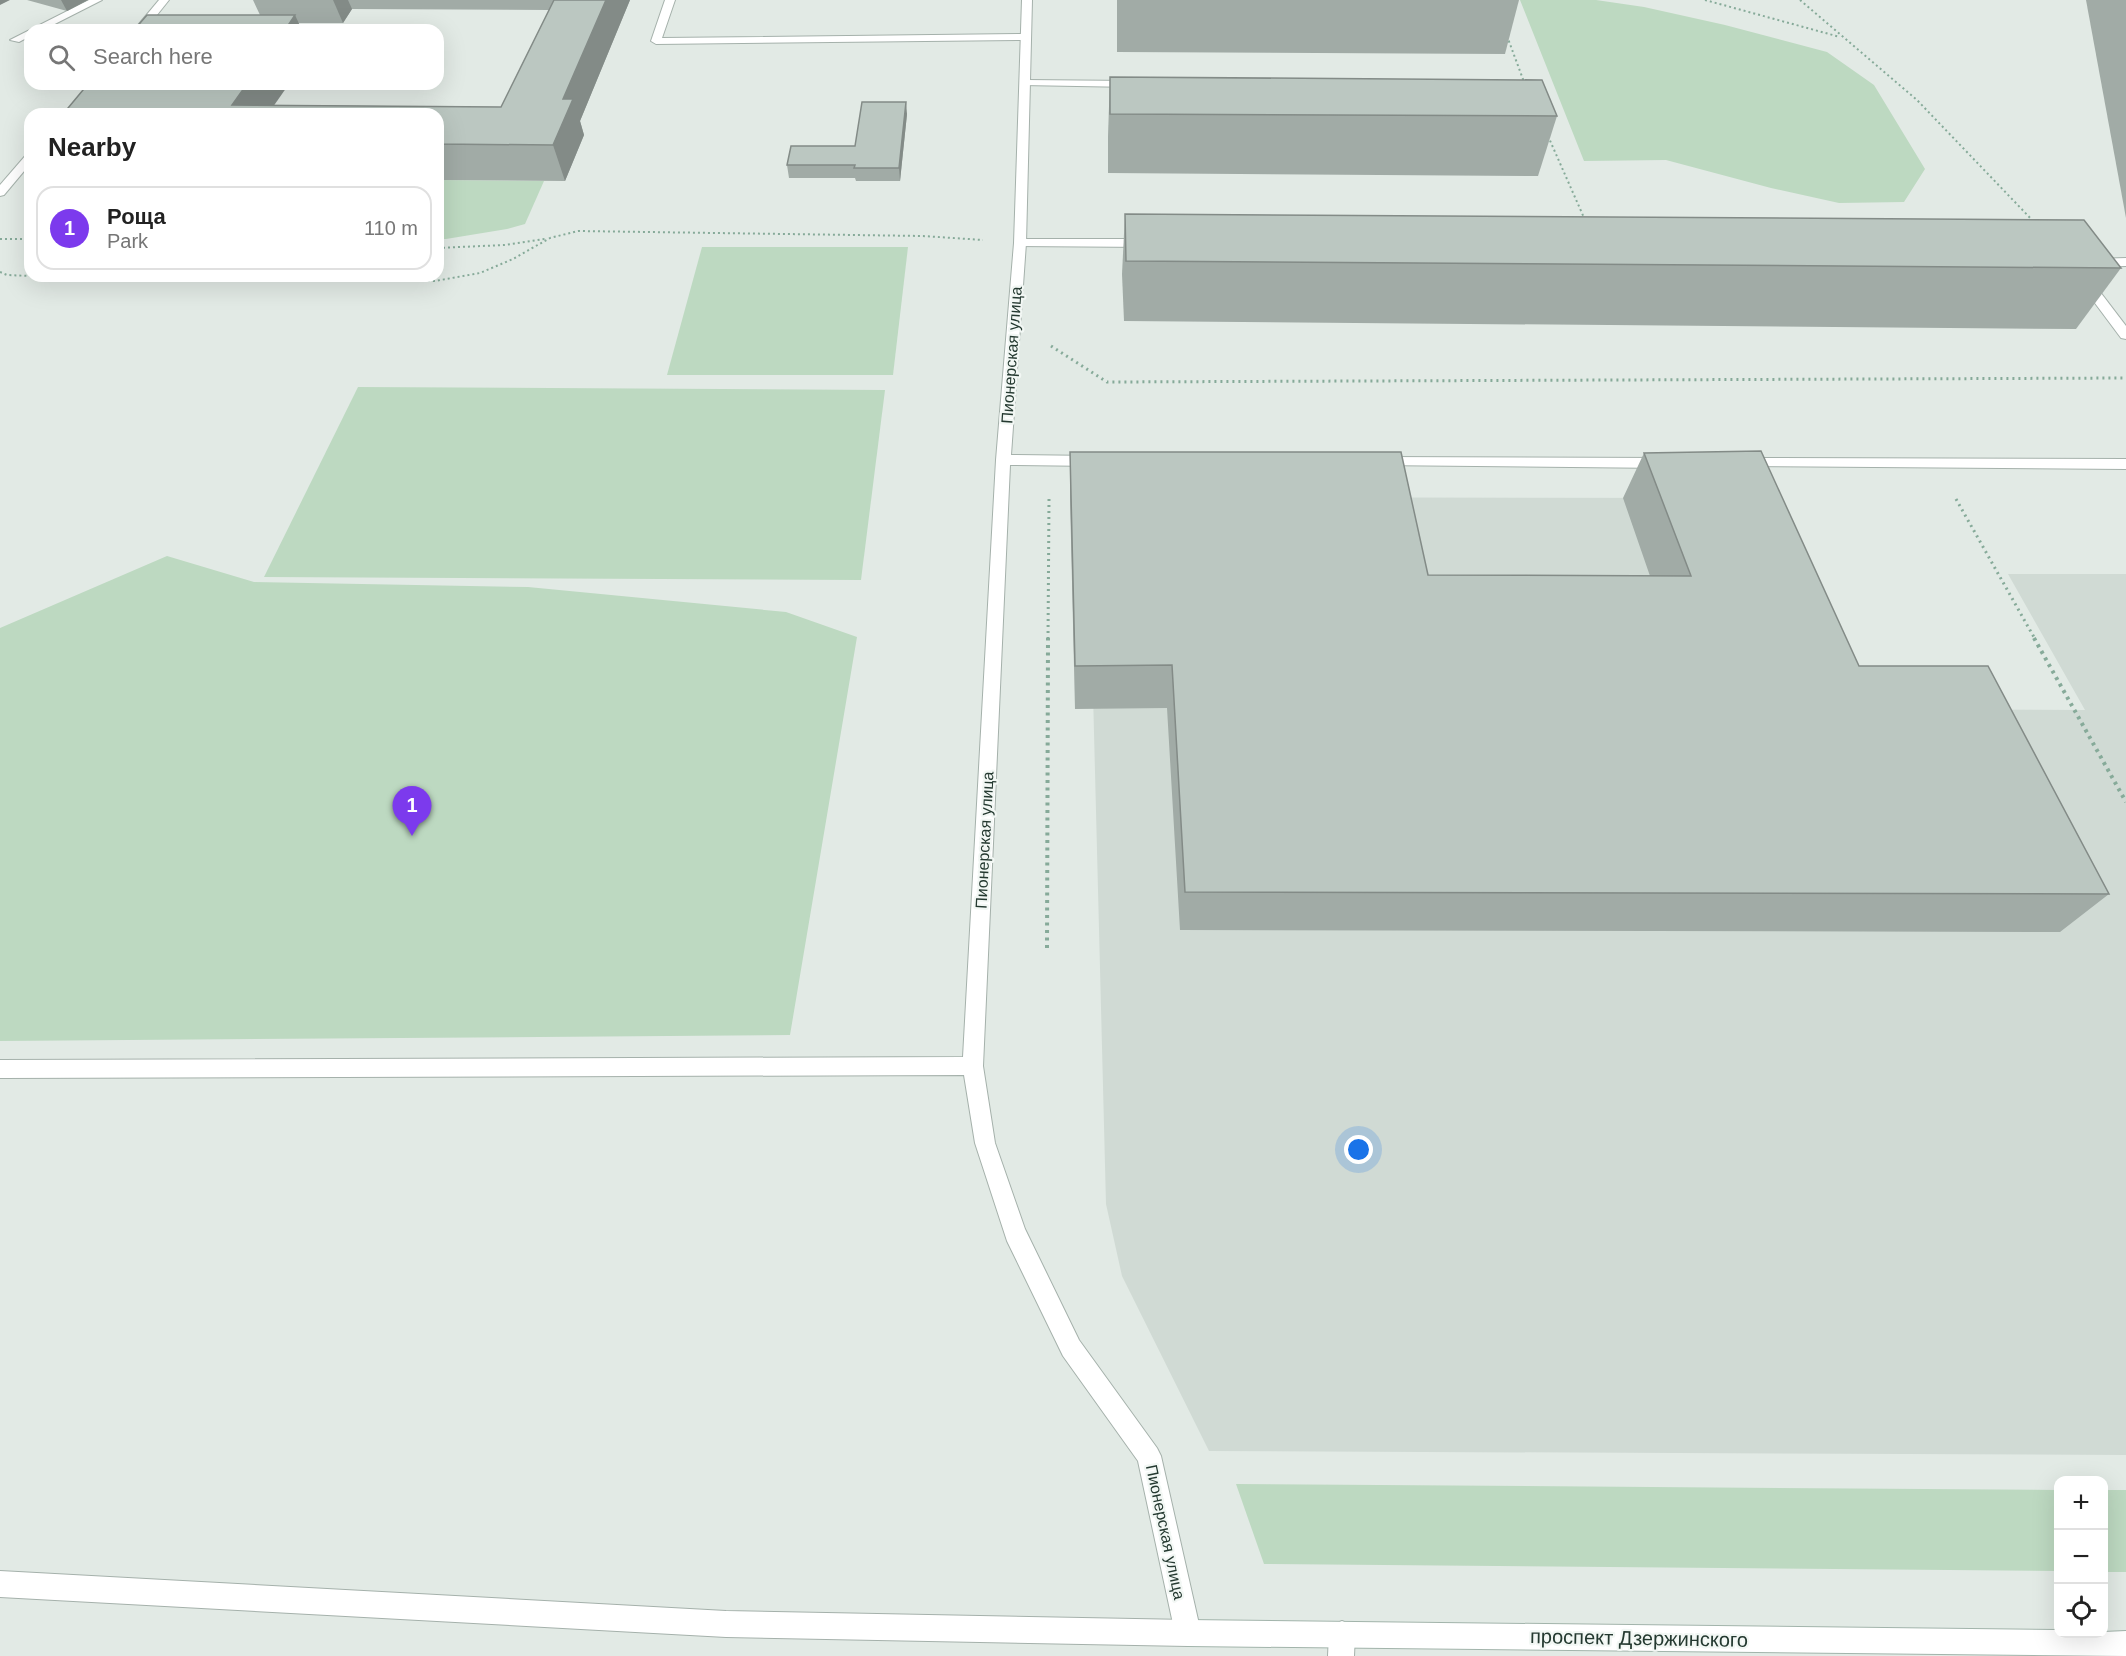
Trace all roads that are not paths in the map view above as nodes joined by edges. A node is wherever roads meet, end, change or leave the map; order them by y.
1 (97, 0) edge
2 (164, 0) edge
3 (670, 0) edge
4 (1027, 0) edge
5 (47, 24) edge
6 (144, 24) edge
7 (24, 35) edge
8 (1026, 37) junction
9 (15, 40) dead end
10 (1026, 83) junction
11 (1147, 84) edge
12 (24, 164) edge
13 (0, 192) edge
14 (2050, 239) edge
15 (1020, 243) junction
16 (1156, 243) edge
17 (2126, 262) edge
18 (2078, 272) edge
19 (2126, 335) edge
20 (1003, 460) junction
21 (1109, 461) edge
22 (1361, 462) edge
23 (1684, 463) edge
24 (1732, 463) edge
25 (2126, 464) edge
26 (973, 1066) junction
27 (0, 1069) edge
28 (0, 1584) edge
29 (1188, 1633) junction
30 (2126, 1644) edge
31 (1341, 1645) edge

1 - 5 street
2 - 6 street
3 - 8 street
4 - 8 street, Пионерская улица
7 - 9 street
8 - 10 street, Пионерская улица
10 - 11 street
10 - 15 street, Пионерская улица
12 - 13 street
14 - 17 street
15 - 16 street
15 - 20 street, Пионерская улица
18 - 19 street
20 - 21 street
20 - 26 street, Пионерская улица
22 - 23 street
24 - 25 street
26 - 27 street
26 - 29 street, Пионерская улица
28 - 29 street, проспект Дзержинского
29 - 31 street, проспект Дзержинского
30 - 31 street, проспект Дзержинского

